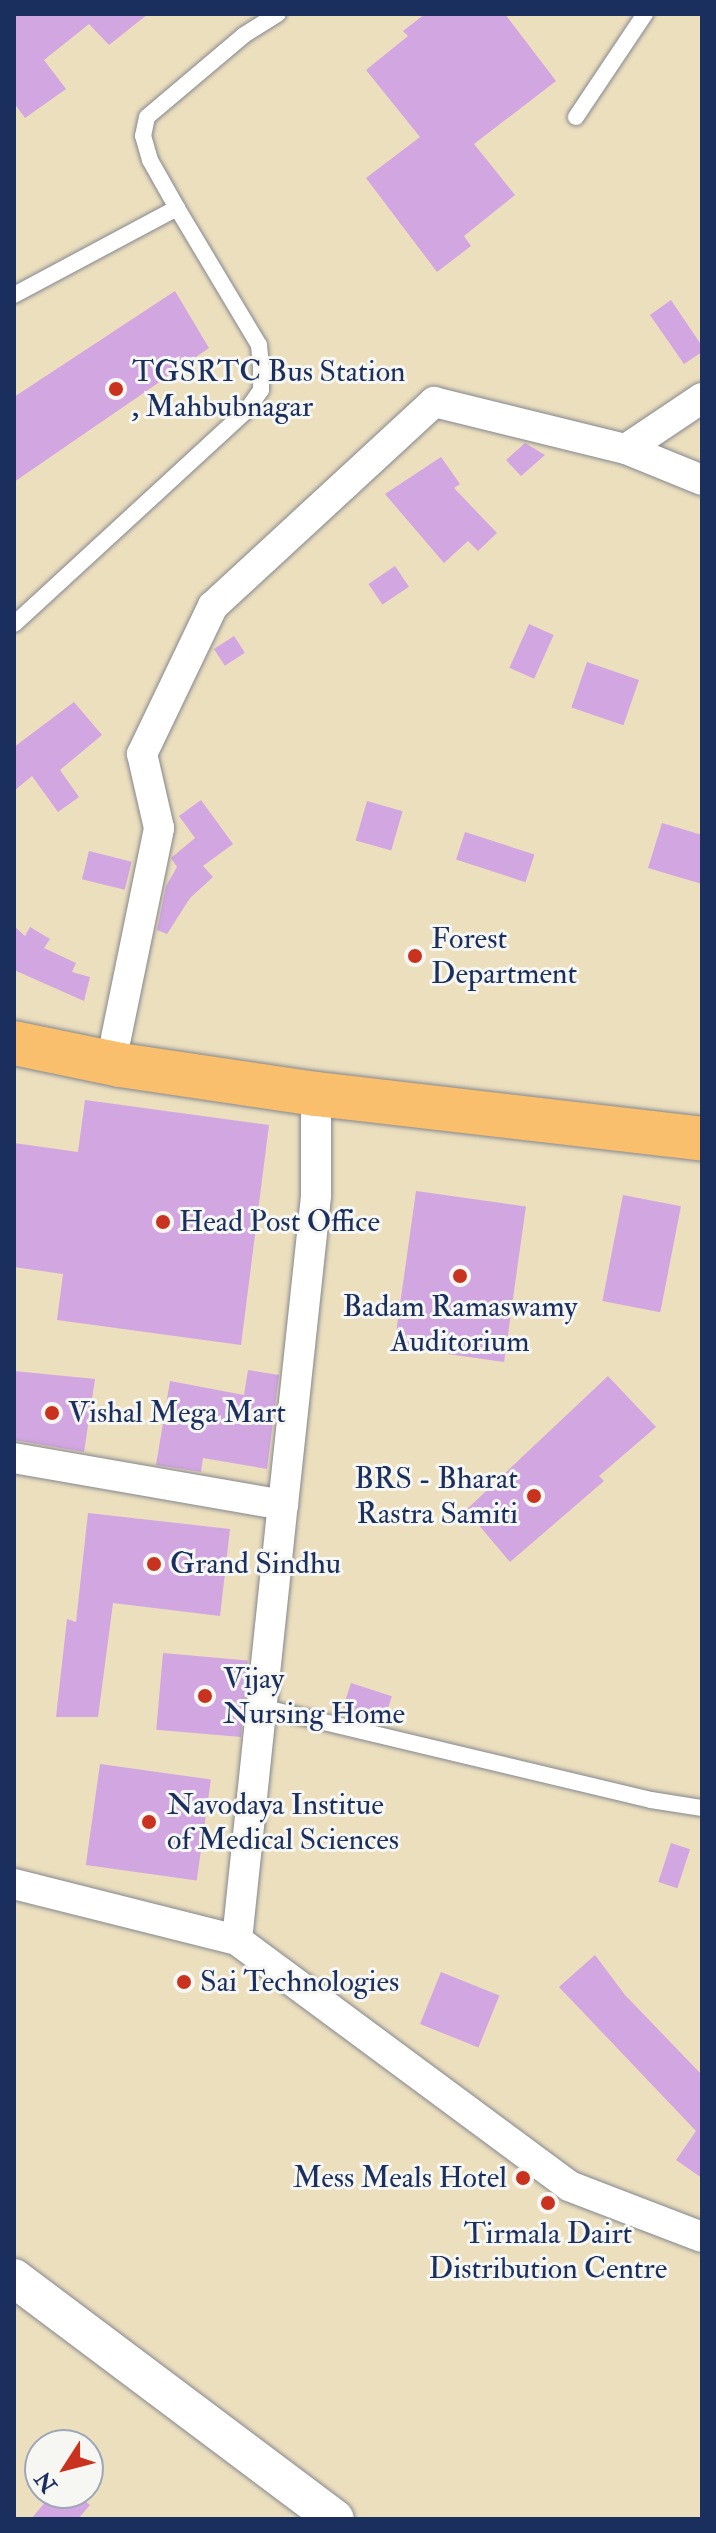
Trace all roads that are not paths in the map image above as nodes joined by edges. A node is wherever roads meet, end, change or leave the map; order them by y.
1 (278, 14) edge
2 (645, 14) edge
3 (576, 117) dead end
4 (177, 208) junction
5 (14, 295) edge
6 (702, 398) edge
7 (626, 449) junction
8 (702, 480) edge
9 (14, 624) edge
10 (14, 1019) edge
11 (116, 1038) junction
12 (14, 1043) edge
13 (316, 1094) junction
14 (702, 1112) edge
15 (702, 1139) edge
16 (14, 1458) edge
17 (283, 1505) junction
18 (261, 1707) junction
19 (702, 1808) edge
20 (14, 1884) edge
21 (237, 1940) junction
22 (702, 2237) edge
23 (14, 2278) edge
24 (335, 2519) edge

1 - 4 lane
2 - 3 lane
4 - 5 lane
4 - 9 lane
6 - 7 street
7 - 8 street
7 - 11 street
10 - 11 highway
11 - 14 highway
12 - 13 highway
13 - 15 highway
13 - 17 street
16 - 17 street
17 - 18 street
18 - 19 lane
18 - 21 street
20 - 21 street
21 - 22 street
23 - 24 street

